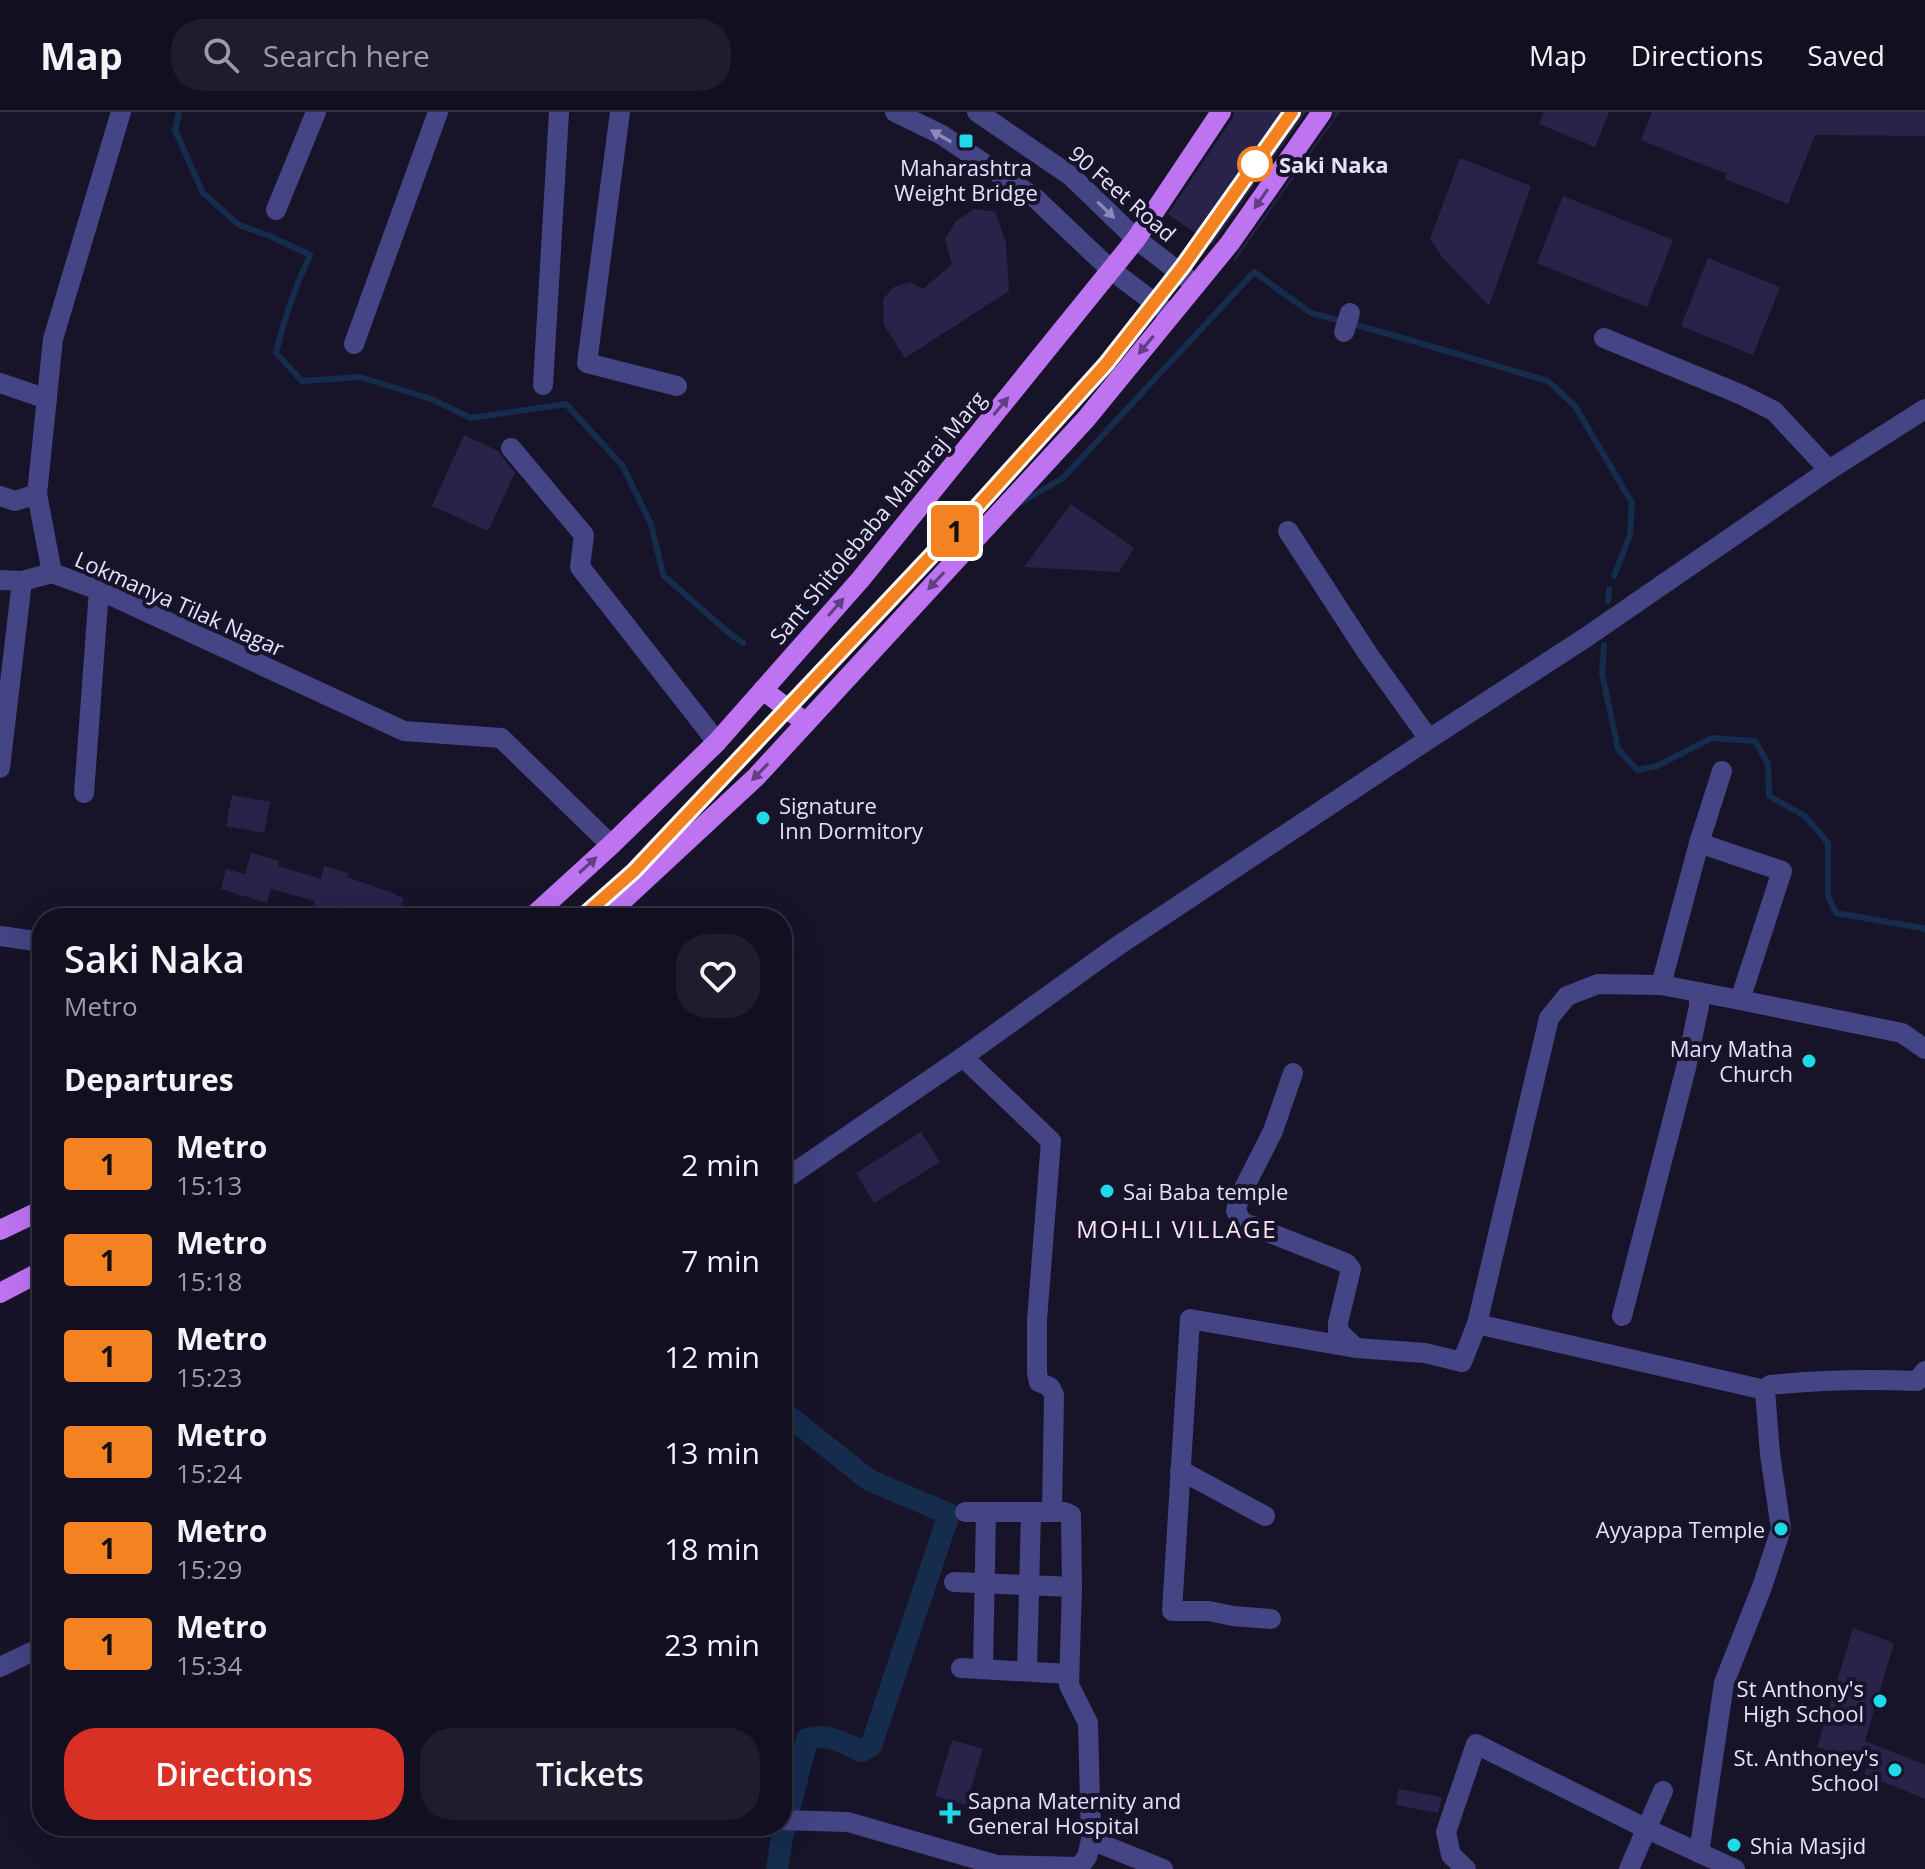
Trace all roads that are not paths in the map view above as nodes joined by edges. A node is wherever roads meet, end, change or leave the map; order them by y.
1 (121, 112) edge
2 (316, 112) edge
3 (438, 112) edge
4 (559, 112) edge
5 (620, 112) edge
6 (895, 112) edge
7 (977, 112) edge
8 (1221, 112) edge
9 (1322, 112) edge
10 (276, 210) dead end
11 (1136, 239) junction
12 (1111, 270) junction
13 (1196, 285) junction
14 (1171, 315) junction
15 (1604, 338) dead end
16 (354, 344) dead end
17 (0, 383) edge
18 (543, 385) dead end
19 (677, 386) dead end
20 (47, 399) junction
21 (1925, 409) edge
22 (511, 448) dead end
23 (1829, 470) junction
24 (37, 494) junction
25 (0, 496) edge
26 (1288, 531) dead end
27 (52, 573) junction
28 (0, 580) edge
29 (22, 581) junction
30 (99, 590) junction
31 (763, 690) junction
32 (806, 723) junction
33 (1429, 739) junction
34 (717, 742) junction
35 (0, 768) edge
36 (1722, 771) dead end
37 (84, 793) dead end
38 (1699, 843) junction
39 (611, 845) junction
40 (542, 908) edge
41 (615, 908) edge
42 (0, 936) edge
43 (32, 941) edge
44 (1661, 985) junction
45 (1699, 992) junction
46 (1740, 1000) junction
47 (1925, 1049) edge
48 (963, 1057) junction
49 (1293, 1073) dead end
50 (792, 1174) edge
51 (32, 1215) edge
52 (0, 1230) edge
53 (32, 1276) edge
54 (0, 1293) edge
55 (1622, 1316) dead end
56 (1477, 1324) junction
57 (1356, 1348) junction
58 (1925, 1371) edge
59 (1765, 1390) junction
60 (1180, 1470) junction
61 (965, 1512) dead end
62 (986, 1512) junction
63 (1042, 1512) junction
64 (1265, 1516) dead end
65 (954, 1582) dead end
66 (986, 1582) junction
67 (1029, 1585) junction
68 (1072, 1587) junction
69 (1271, 1619) dead end
70 (32, 1652) edge
71 (0, 1667) edge
72 (961, 1668) dead end
73 (983, 1669) junction
74 (1027, 1671) junction
75 (1069, 1674) junction
76 (1663, 1791) dead end
77 (792, 1820) edge
78 (1647, 1829) junction
79 (1091, 1840) junction
80 (1699, 1853) junction
81 (997, 1867) edge
82 (1163, 1869) edge
83 (1466, 1869) edge
84 (1629, 1869) edge
85 (1735, 1869) edge

1 - 20 street, Lokmanya Tilak Nagar
2 - 10 street
3 - 16 street
4 - 18 street
5 - 19 street
12 -> 6 street
7 -> 11 street, 90 Feet Road
8 - 11 main road, Sant Shitolebaba Maharaj Marg
9 -> 13 main road
11 - 12 main road, Sant Shitolebaba Maharaj Marg
11 - 13 street, 90 Feet Road
12 - 14 street
31 -> 12 main road, Sant Shitolebaba Maharaj Marg
13 - 14 main road
14 -> 32 main road
15 - 23 street
17 - 20 street
20 - 24 street, Lokmanya Tilak Nagar
21 - 23 street
22 - 34 street
23 - 33 street
24 - 25 street
24 - 27 street, Lokmanya Tilak Nagar
26 - 33 street
27 - 29 street
27 - 30 street, Lokmanya Tilak Nagar
28 - 29 street
29 - 35 street
30 - 37 street
30 - 39 street, Lokmanya Tilak Nagar
31 - 32 main road
31 - 34 main road, Sant Shitolebaba Maharaj Marg
32 -> 41 main road
33 - 48 street
34 - 39 main road, Sant Shitolebaba Maharaj Marg
36 - 38 street
38 - 44 street
38 - 46 street
40 -> 39 main road, Sant Shitolebaba Maharaj Marg
42 - 43 street
44 - 45 street
44 - 56 street
45 - 46 street
45 - 55 street
46 - 47 street
48 - 50 street
48 - 63 street
49 - 57 street
51 - 52 main road
53 - 54 main road
56 - 57 street
56 - 59 street
57 - 60 street
58 - 59 street
59 - 80 street
60 - 64 street
60 - 69 street
61 - 62 street
62 - 63 street
62 - 66 street
63 - 67 street
63 - 68 street
65 - 66 street
66 - 67 street
66 - 73 street
67 - 68 street
67 - 74 street
68 - 75 street
70 - 71 street
72 - 73 street
73 - 74 street
74 - 75 street
75 - 79 street
76 - 78 street
77 - 81 street
78 - 80 street
78 - 83 street
78 - 84 street
79 - 81 street
79 - 82 street
80 - 85 street

